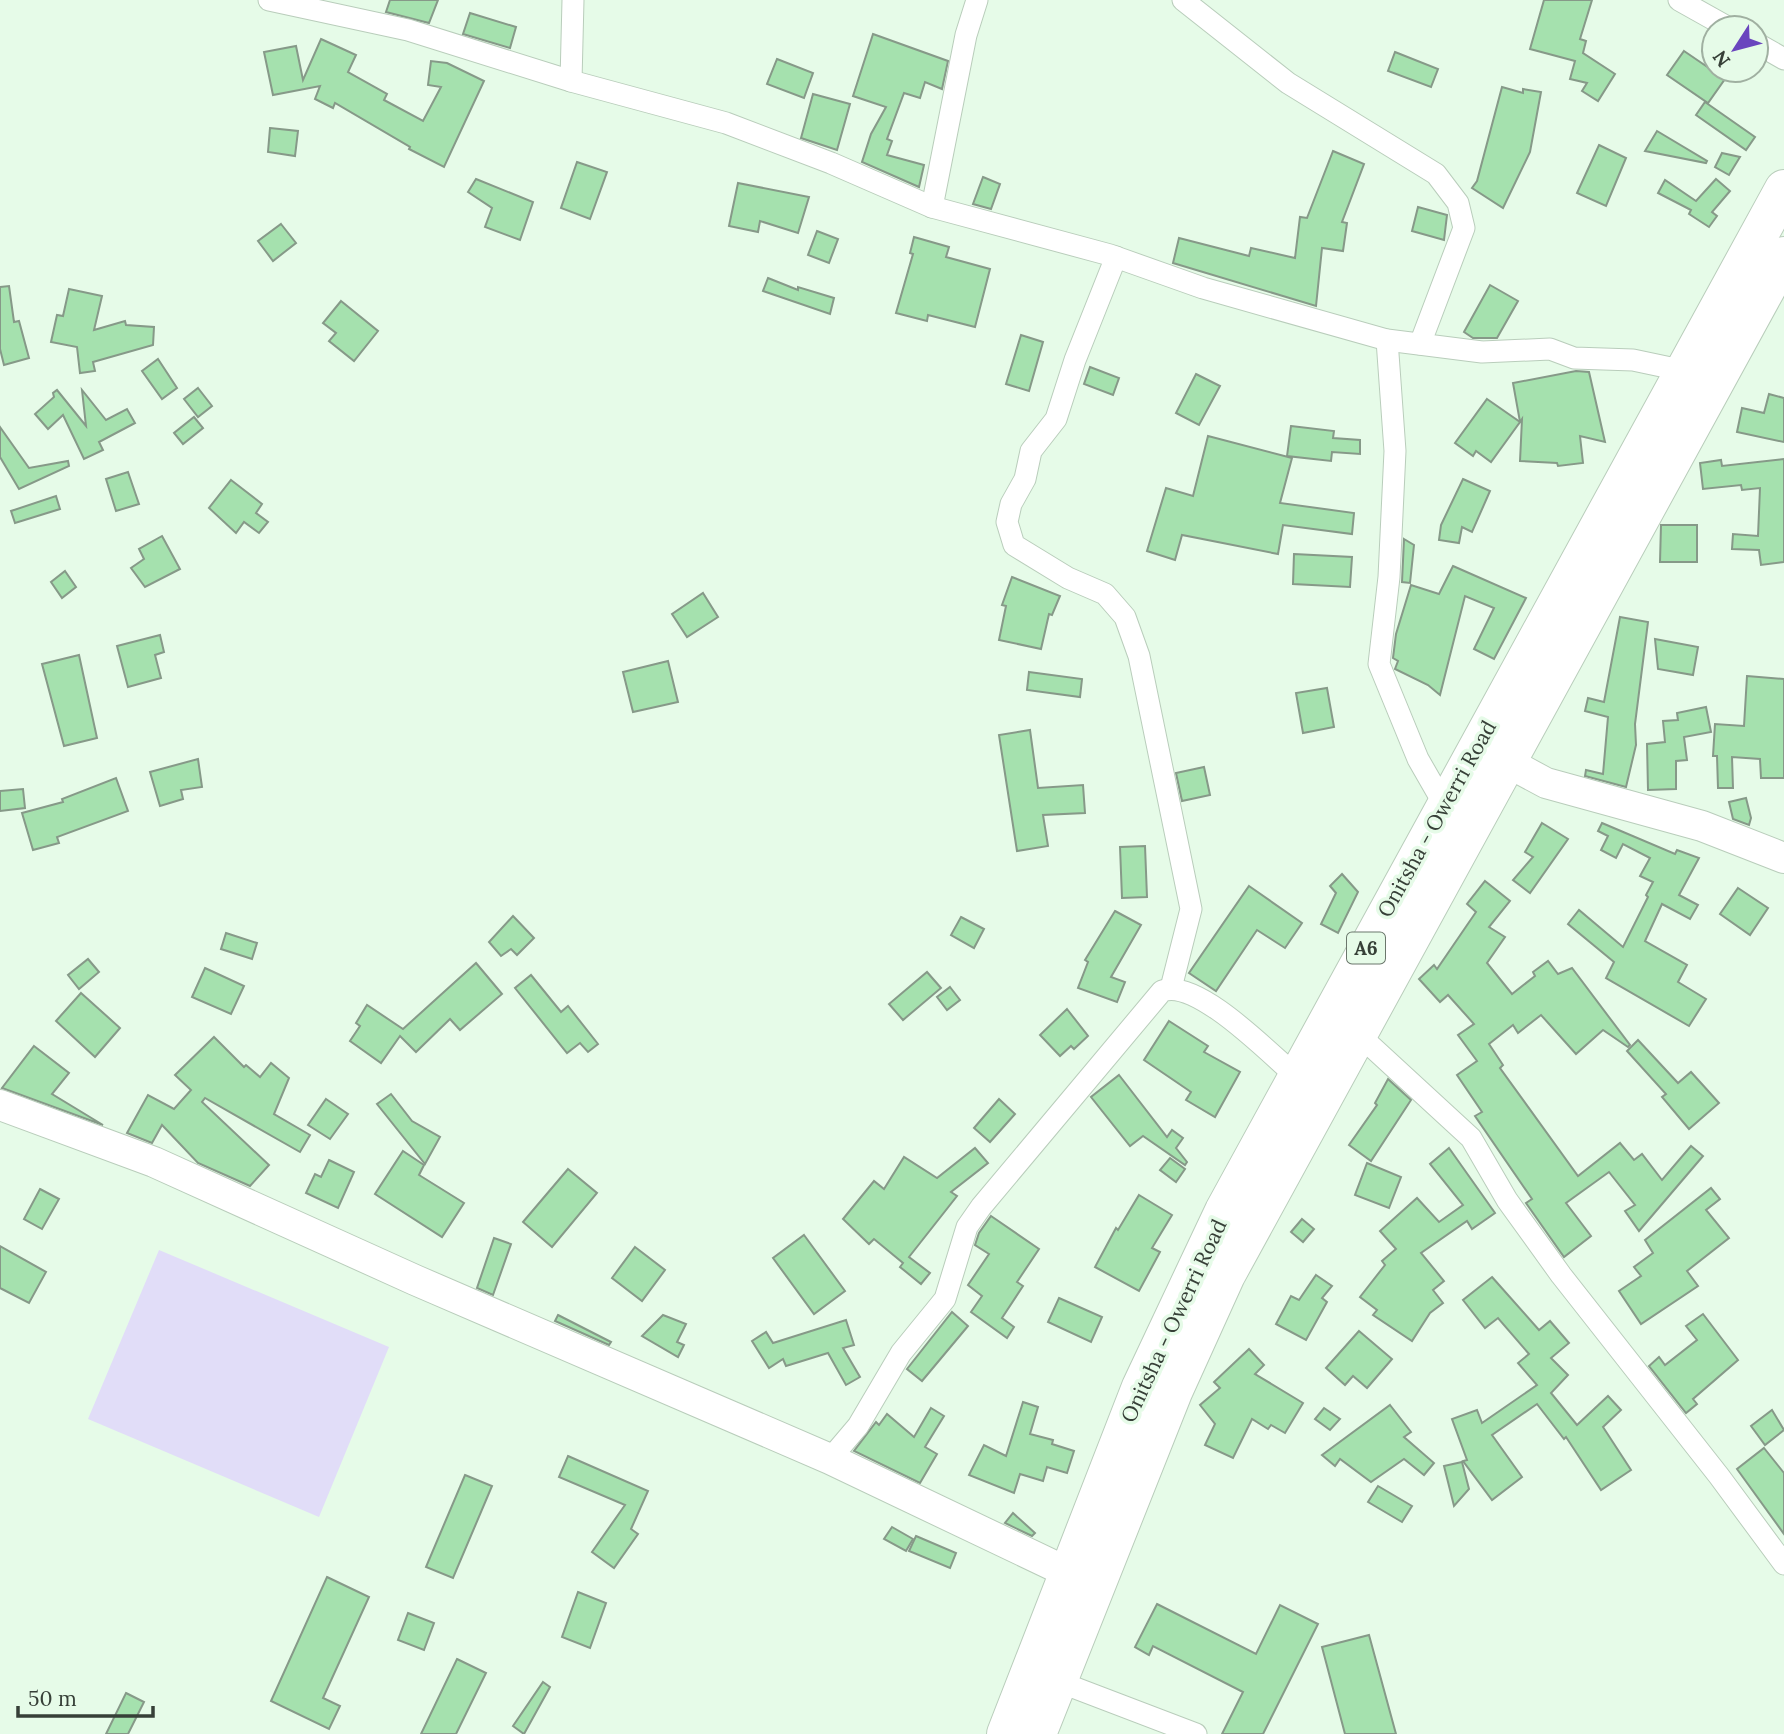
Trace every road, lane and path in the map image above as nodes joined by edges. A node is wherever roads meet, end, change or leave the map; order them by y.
1 (270, 0) edge
2 (573, 0) edge
3 (977, 0) edge
4 (1183, 0) edge
5 (1679, 0) edge
6 (1704, 14) edge
7 (571, 80) junction
8 (1784, 189) edge
9 (932, 207) junction
10 (1784, 256) edge
11 (1116, 257) junction
12 (1387, 340) junction
13 (1420, 344) junction
14 (1685, 371) junction
15 (1507, 762) junction
16 (1445, 806) junction
17 (1784, 858) edge
18 (1171, 988) junction
19 (1357, 1034) junction
20 (1296, 1076) junction
21 (0, 1105) edge
22 (830, 1459) junction
23 (1784, 1564) edge
24 (1067, 1572) junction
25 (1057, 1681) junction
26 (1006, 1734) edge
27 (1037, 1734) edge
28 (1196, 1734) edge

1 - 7 street
2 - 7 street
3 - 9 street
4 - 13 street
5 - 6 street
7 - 9 street
8 - 14 highway, Onitsha - Owerri Road / A6
9 - 11 street
10 - 15 highway, Onitsha - Owerri Road / A6
11 - 12 street
11 - 18 street
12 - 13 street
12 - 16 street
13 - 14 street
14 - 16 highway, Onitsha - Owerri Road / A6
15 - 17 street
15 - 19 highway, Onitsha - Owerri Road / A6
16 - 20 highway, Onitsha - Owerri Road / A6
18 - 20 street
18 - 22 street
19 - 23 street
19 - 25 highway, Onitsha - Owerri Road / A6
20 - 24 highway, Onitsha - Owerri Road / A6
21 - 22 street
22 - 24 street
24 - 26 highway, Onitsha - Owerri Road / A6
25 - 27 highway, Onitsha - Owerri Road / A6
25 - 28 street

